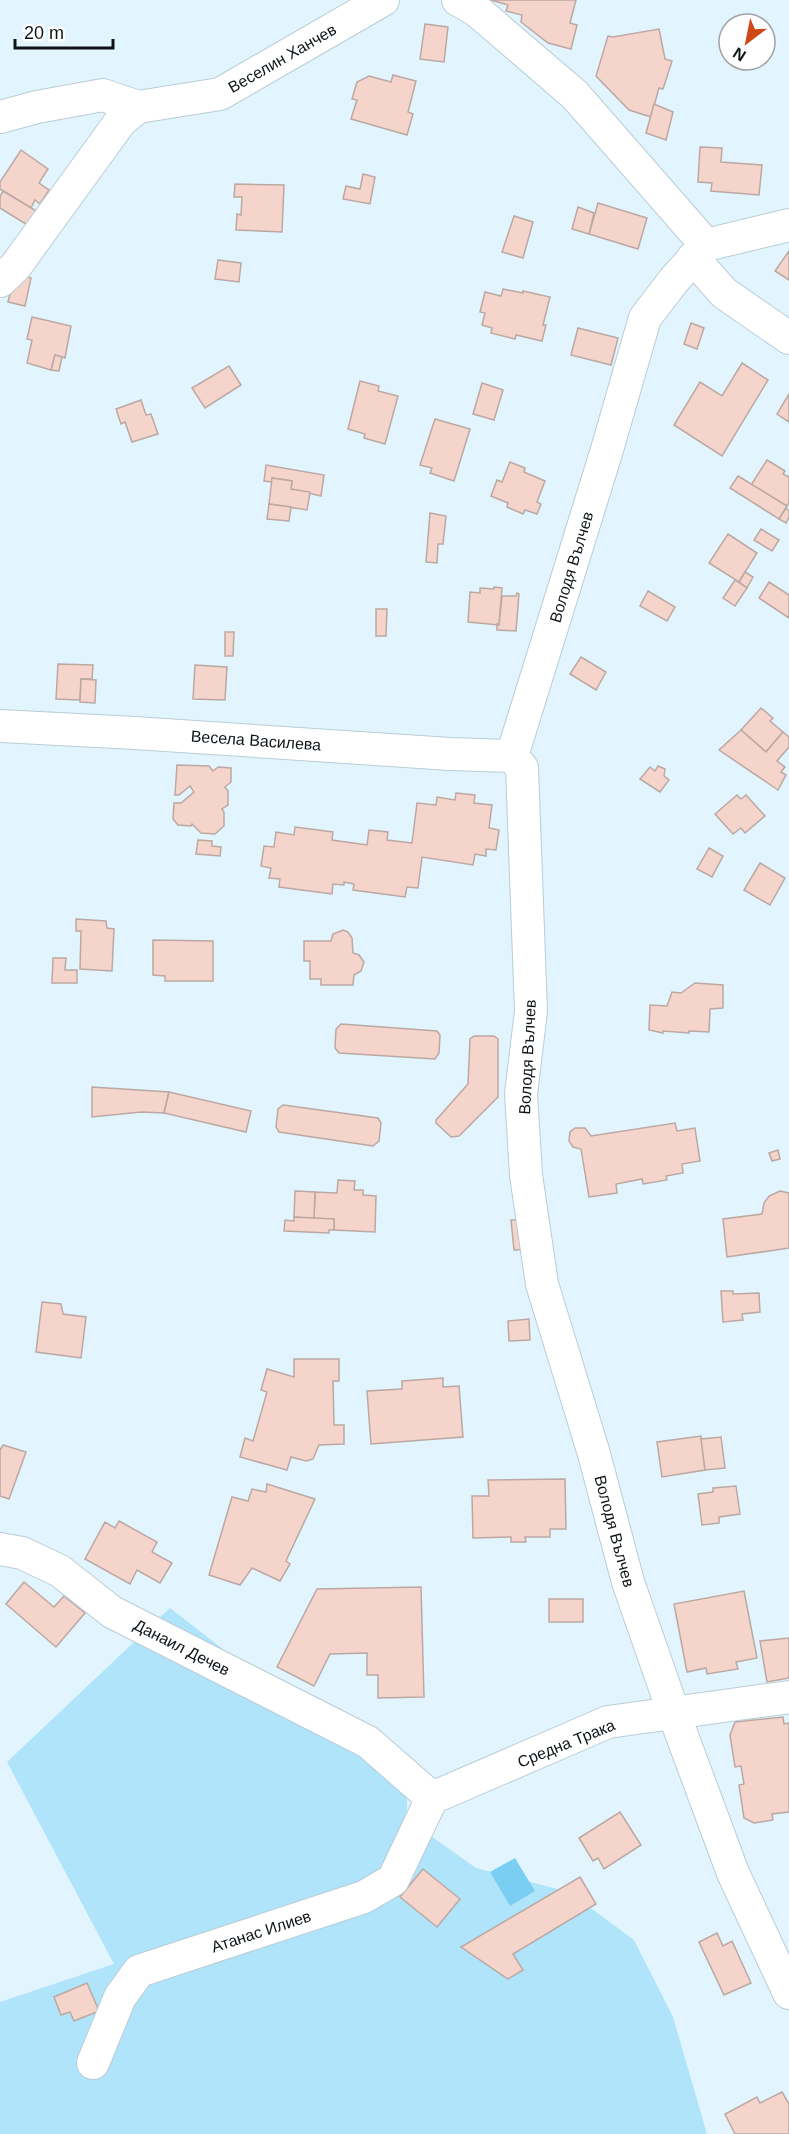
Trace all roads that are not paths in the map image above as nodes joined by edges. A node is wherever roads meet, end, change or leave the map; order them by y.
1 (383, 0) edge
2 (458, 0) edge
3 (138, 107) junction
4 (0, 117) edge
5 (789, 225) edge
6 (699, 252) junction
7 (0, 281) edge
8 (789, 338) edge
9 (0, 726) edge
10 (512, 756) junction
11 (0, 1549) edge
12 (789, 1697) edge
13 (674, 1714) junction
14 (432, 1798) junction
15 (789, 1993) edge
16 (93, 2063) dead end

1 - 3 street, Веселин Ханчев
2 - 6 street
3 - 4 street, Веселин Ханчев
3 - 7 street
5 - 6 street
6 - 8 street
6 - 10 street, Володя Вълчев
9 - 10 street, Весела Василева
10 - 13 street, Володя Вълчев
11 - 14 street, Данаил Дечев
12 - 13 street, Средна Трака
13 - 14 street, Средна Трака
13 - 15 street, Володя Вълчев
14 - 16 street, Атанас Илиев

